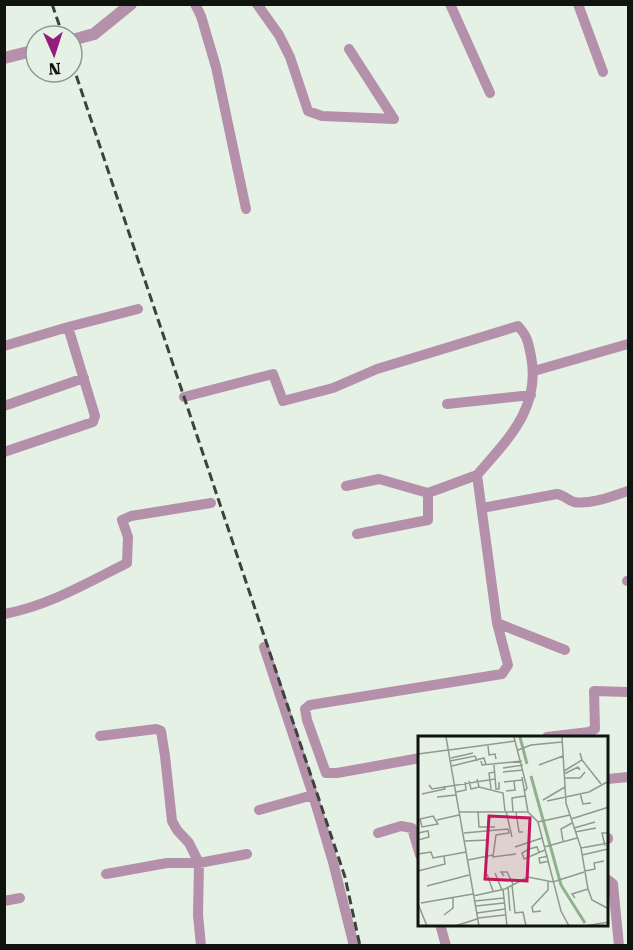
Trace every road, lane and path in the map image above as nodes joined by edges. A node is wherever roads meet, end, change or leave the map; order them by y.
1 (131, 4) edge
2 (195, 4) edge
3 (257, 4) edge
4 (450, 4) edge
5 (578, 4) edge
6 (84, 37) edge
7 (349, 49) dead end
8 (24, 53) edge
9 (4, 58) edge
10 (603, 72) dead end
11 (490, 93) dead end
12 (246, 209) dead end
13 (138, 309) dead end
14 (68, 327) junction
15 (628, 344) edge
16 (4, 346) edge
17 (534, 371) junction
18 (84, 378) junction
19 (531, 395) junction
20 (184, 397) dead end
21 (447, 404) dead end
22 (4, 406) edge
23 (4, 452) edge
24 (477, 475) junction
25 (346, 486) dead end
26 (628, 491) edge
27 (428, 493) junction
28 (211, 502) dead end
29 (482, 508) junction
30 (357, 534) dead end
31 (4, 614) edge
32 (497, 622) junction
33 (264, 647) dead end
34 (565, 650) dead end
35 (628, 692) edge
36 (100, 736) dead end
37 (553, 736) edge
38 (418, 758) edge
39 (628, 777) edge
40 (609, 779) edge
41 (313, 795) junction
42 (259, 810) dead end
43 (378, 832) dead end
44 (418, 848) edge
45 (247, 854) dead end
46 (199, 863) junction
47 (106, 874) dead end
48 (609, 881) edge
49 (20, 898) dead end
50 (4, 901) edge
51 (441, 926) edge
52 (201, 945) edge
53 (354, 945) edge
54 (446, 945) edge
55 (619, 945) edge

1 - 6 street
2 - 12 street
3 - 7 street
4 - 11 street
5 - 10 street
8 - 9 street
13 - 14 street
14 - 16 street
14 - 18 street
15 - 17 street
17 - 19 street
17 - 20 street
18 - 22 street
18 - 23 street
19 - 21 street
19 - 24 street
24 - 27 street
24 - 29 street
25 - 27 street
26 - 29 street
27 - 30 street
28 - 31 street
29 - 32 street
32 - 34 street
32 - 38 street
33 - 41 street
35 - 37 street
36 - 46 street
39 - 40 street
41 - 42 street
41 - 53 street
43 - 44 street
45 - 46 street
46 - 47 street
46 - 52 street
48 - 55 street
49 - 50 street
51 - 54 street

